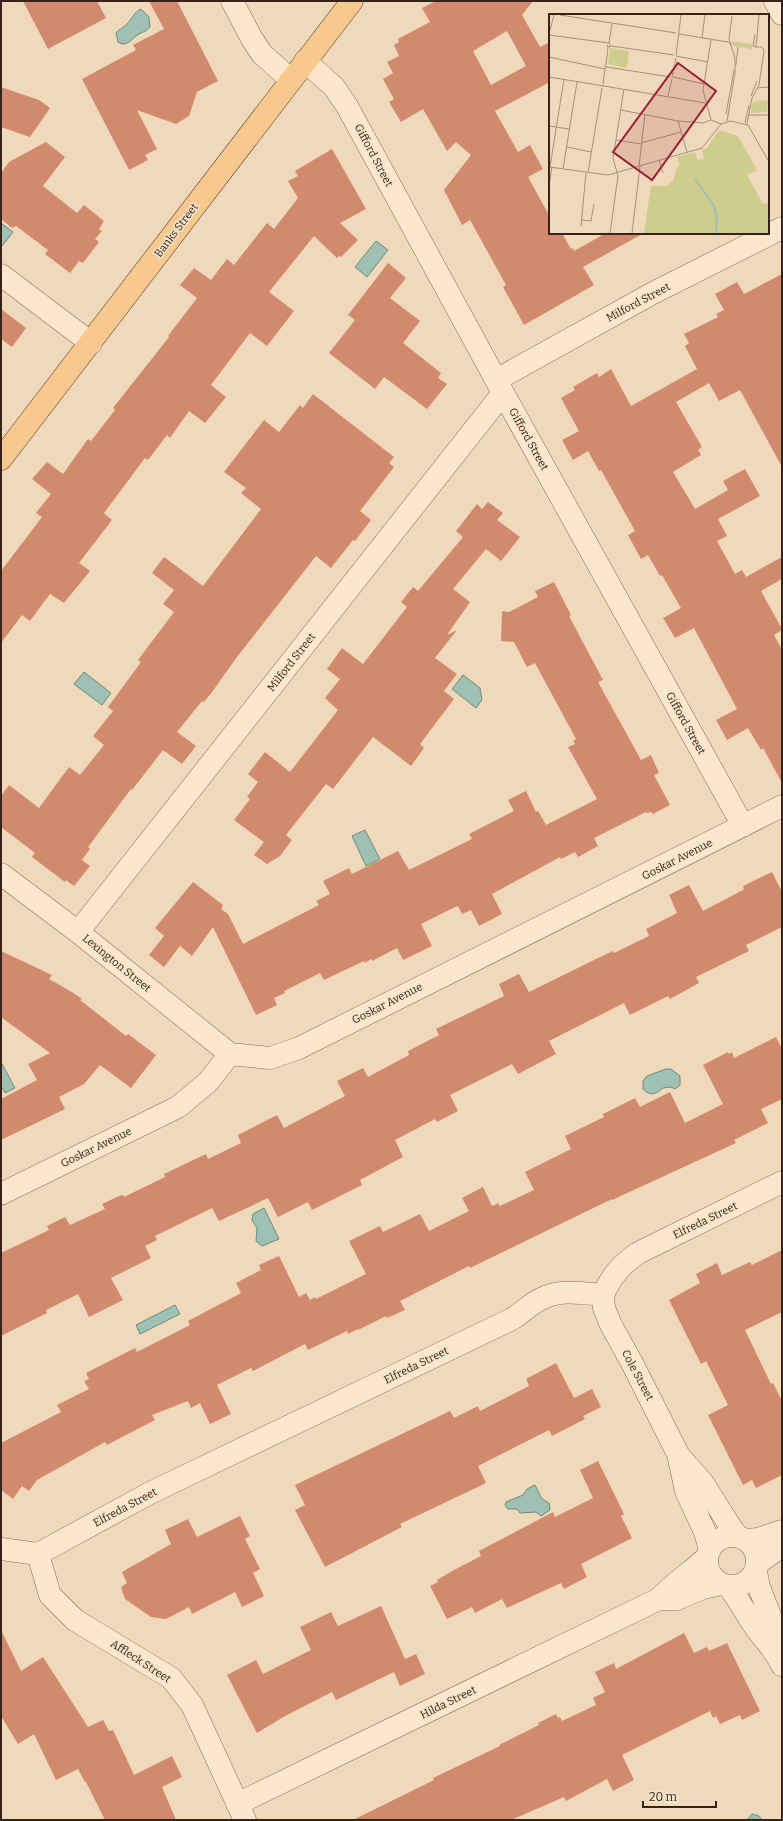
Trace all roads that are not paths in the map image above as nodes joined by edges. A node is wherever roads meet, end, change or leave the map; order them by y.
1 (232, 1) edge
2 (352, 1) edge
3 (776, 1) edge
4 (782, 14) edge
5 (305, 61) junction
6 (291, 80) junction
7 (782, 228) edge
8 (1, 274) edge
9 (90, 343) junction
10 (500, 386) junction
11 (1, 459) edge
12 (782, 806) edge
13 (743, 826) junction
14 (1, 874) edge
15 (78, 932) junction
16 (230, 1054) junction
17 (782, 1182) edge
18 (1, 1194) edge
19 (603, 1295) junction
20 (678, 1454) junction
21 (782, 1531) edge
22 (742, 1538) junction
23 (782, 1546) edge
24 (1, 1549) edge
25 (38, 1554) junction
26 (709, 1554) junction
27 (757, 1567) junction
28 (724, 1585) junction
29 (659, 1600) junction
30 (778, 1657) edge
31 (241, 1812) edge

1 - 6 street
2 - 5 main road, Banks Street
3 - 4 street
5 - 6 main road, Banks Street
5 - 10 street, Gifford Street
6 - 9 main road, Banks Street
7 - 10 street, Milford Street
8 - 9 street
9 - 11 main road, Banks Street
10 - 13 street, Gifford Street
10 - 15 street, Milford Street
12 - 13 street, Goskar Avenue
13 - 16 street, Goskar Avenue
14 - 15 street, Lexington Street
15 - 16 street, Lexington Street
16 - 18 street, Goskar Avenue
17 - 19 street, Elfreda Street
19 - 20 street, Cole Street
19 - 25 street, Elfreda Street
20 - 22 street, Cole Street
20 - 26 street, Cole Street
21 - 22 street
22 - 26 street
22 - 27 street
23 - 27 street
24 - 25 street
25 - 31 street, Affleck Street
26 - 28 street
26 - 29 street, Hilda Street
27 - 28 street
27 - 30 street
28 - 29 street, Hilda Street
28 - 30 street
29 - 31 street, Hilda Street

